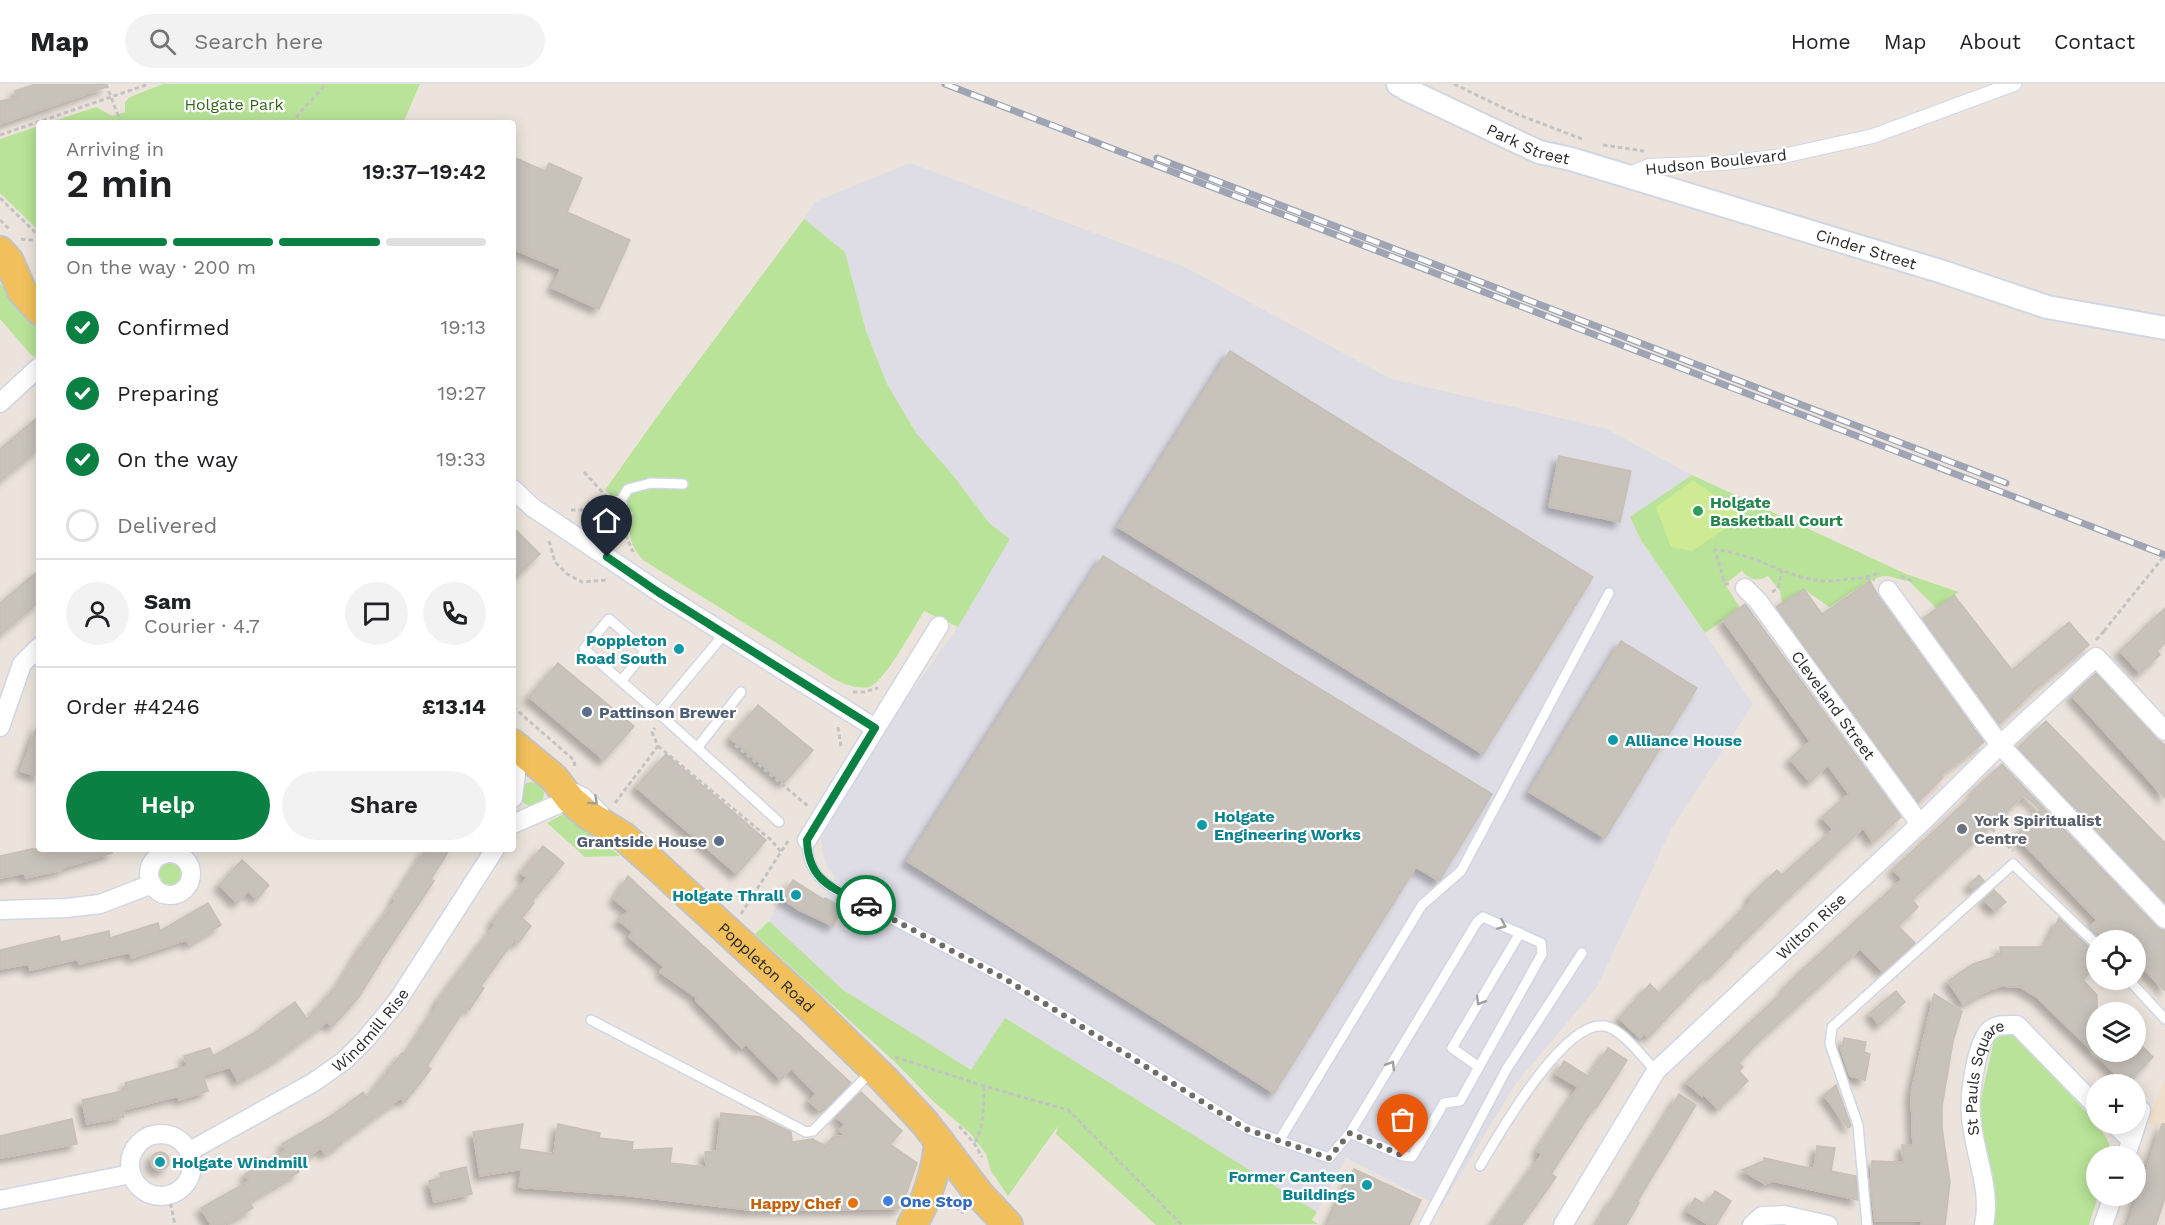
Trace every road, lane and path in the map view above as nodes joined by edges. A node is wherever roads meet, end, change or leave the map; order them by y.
1 (106, 84) edge
2 (149, 84) edge
3 (326, 84) edge
4 (1398, 84) edge
5 (1417, 84) edge
6 (1444, 84) edge
7 (1454, 84) edge
8 (2014, 84) edge
9 (112, 97) junction
10 (44, 120) edge
11 (120, 120) edge
12 (294, 120) edge
13 (36, 123) edge
14 (1547, 132) dead end
15 (0, 135) edge
16 (1587, 141) dead end
17 (1595, 144) dead end
18 (1652, 152) dead end
19 (1634, 155) dead end
20 (1645, 156) dead end
21 (1571, 159) junction
22 (1625, 176) junction
23 (0, 198) edge
24 (36, 233) edge
25 (4, 256) edge
26 (36, 275) edge
27 (36, 307) edge
28 (2165, 328) edge
29 (36, 370) edge
30 (0, 403) edge
31 (584, 472) dead end
32 (683, 484) dead end
33 (516, 492) edge
34 (612, 501) junction
35 (563, 510) dead end
36 (544, 534) dead end
37 (590, 546) junction
38 (2165, 555) edge
39 (637, 557) dead end
40 (610, 580) dead end
41 (1745, 588) joint
42 (1888, 590) joint
43 (1609, 593) dead end
44 (939, 626) dead end
45 (725, 633) junction
46 (2096, 649) junction
47 (36, 650) edge
48 (621, 681) junction
49 (884, 683) dead end
50 (741, 692) dead end
51 (849, 692) dead end
52 (516, 711) edge
53 (661, 715) junction
54 (0, 727) edge
55 (838, 728) dead end
56 (875, 728) junction
57 (2165, 731) edge
58 (735, 745) dead end
59 (2000, 745) junction
60 (516, 746) edge
61 (658, 746) junction
62 (697, 748) junction
63 (841, 750) dead end
64 (566, 779) junction
65 (1954, 789) junction
66 (815, 798) dead end
67 (809, 807) junction
68 (610, 810) dead end
69 (804, 816) dead end
70 (516, 821) edge
71 (779, 822) dead end
72 (1920, 824) junction
73 (800, 837) junction
74 (493, 852) edge
75 (781, 852) junction
76 (191, 854) edge
77 (2013, 864) junction
78 (152, 884) junction
79 (745, 909) dead end
80 (0, 910) edge
81 (2165, 919) edge
82 (1520, 933) junction
83 (2086, 934) edge
84 (1582, 953) dead end
85 (2138, 990) edge
86 (2165, 1019) edge
87 (591, 1020) dead end
88 (907, 1060) dead end
89 (1479, 1067) junction
90 (874, 1069) junction
91 (1656, 1071) junction
92 (984, 1086) junction
93 (2086, 1096) edge
94 (1350, 1133) junction
95 (1279, 1140) junction
96 (939, 1141) junction
97 (190, 1151) junction
98 (986, 1163) dead end
99 (1480, 1166) dead end
100 (131, 1174) junction
101 (169, 1196) junction
102 (0, 1200) edge
103 (2110, 1206) edge
104 (1003, 1220) edge
105 (175, 1225) edge
106 (912, 1225) edge
107 (1182, 1225) edge
108 (1424, 1225) edge
109 (1563, 1225) edge
110 (1752, 1225) edge
111 (1828, 1225) edge
112 (1867, 1225) edge
113 (1984, 1225) edge
114 (2103, 1225) edge

1 - 9 path
2 - 9 path
3 - 12 path
4 - 21 street, Park Street
5 - 21 street, Park Street
6 - 14 path
7 - 16 path
8 - 22 street, Hudson Boulevard
9 - 10 path
9 - 11 path
13 - 15 path
17 - 18 path
19 - 20 path
21 - 22 street, Cinder Street
22 - 28 street, Cinder Street
23 - 24 path
25 - 26 main road
25 - 27 main road
29 - 30 street
31 - 34 path
32 - 34 lane
33 - 37 street
34 - 35 path
34 - 37 street
34 - 39 path
36 - 40 path
37 - 45 street
38 - 46 path, bridge
41 - 42 path
41 - 72 street, Cleveland Street
42 - 59 street
43 - 95 lane
44 - 56 street
45 - 53 lane
45 - 56 street
46 - 57 street
46 - 59 street, Wilton Rise
47 - 54 street
48 - 48 lane
48 - 53 lane
49 - 51 path
50 - 62 lane
52 - 64 path
53 - 61 path
53 - 62 lane
55 - 63 path
56 - 73 street
58 - 67 path
59 - 65 street, Wilton Rise
59 - 81 street
60 - 64 main road, Poppleton Road
61 - 68 path
61 - 75 path
62 - 71 lane
64 - 70 street
64 - 90 main road, Poppleton Road
65 - 72 street, Wilton Rise
65 - 77 path
66 - 67 path
67 - 69 path
72 - 91 street, Wilton Rise
73 - 75 path
73 - 95 lane
74 - 97 street, Windmill Rise
75 - 79 path
76 - 78 street
76 - 78 street
77 - 83 lane
77 - 112 lane
78 - 80 street
82 - 89 lane
82 -> 89 lane
94 -> 82 lane
84 - 108 lane
85 - 86 lane
87 - 90 lane
88 - 92 path
89 - 94 lane
90 - 96 main road, Poppleton Road
91 - 99 lane
91 - 109 street, Wilton Rise
92 - 98 path
92 - 107 path
93 - 113 street, St Pauls Square
94 - 95 lane
96 - 104 main road, Poppleton Road
96 - 106 main road
97 - 100 street
97 - 101 street
100 - 101 street
100 - 102 street
101 - 105 path
103 - 114 street
110 - 111 street

